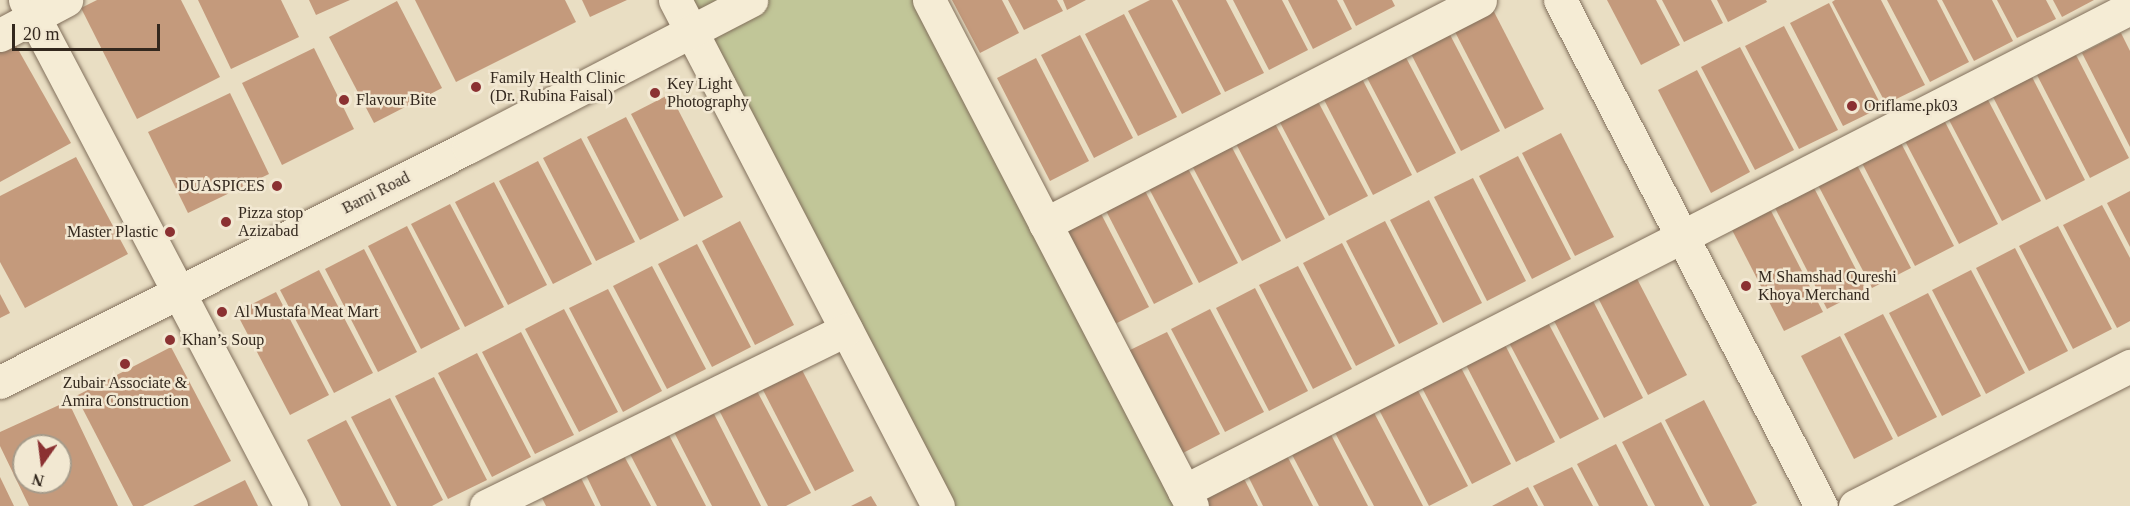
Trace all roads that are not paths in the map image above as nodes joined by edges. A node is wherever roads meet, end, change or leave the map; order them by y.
1 (66, 0) edge
2 (675, 0) edge
3 (751, 0) edge
4 (929, 0) edge
5 (1480, 0) edge
6 (1560, 0) edge
7 (2130, 8) edge
8 (29, 9) edge
9 (691, 31) junction
10 (0, 35) edge
11 (1045, 224) junction
12 (1682, 237) junction
13 (178, 292) junction
14 (846, 330) junction
15 (2130, 366) edge
16 (0, 382) edge
17 (1188, 498) edge
18 (291, 506) edge
19 (486, 506) edge
20 (938, 506) edge
21 (1821, 506) edge
22 (1855, 506) edge

1 - 8 street
2 - 9 street
3 - 9 street, Barni Road
4 - 11 street
5 - 11 street
6 - 12 street
7 - 12 street
8 - 10 street
8 - 13 street
9 - 13 street, Barni Road
9 - 14 street
11 - 17 street
12 - 17 street
12 - 21 street
13 - 16 street, Barni Road
13 - 18 street
14 - 19 street
14 - 20 street
15 - 22 street

